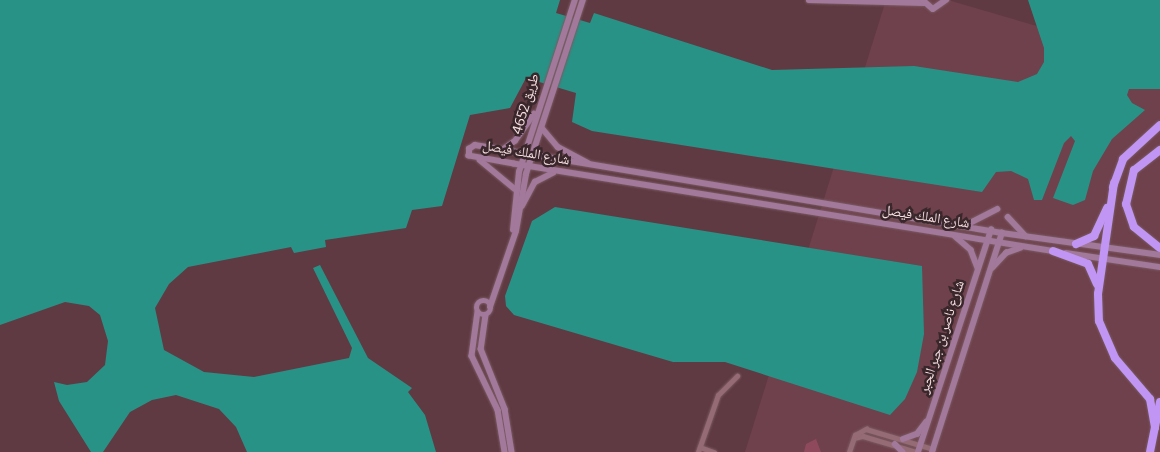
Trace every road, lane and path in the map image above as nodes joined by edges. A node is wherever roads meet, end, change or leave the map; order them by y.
1 (581, 0) edge
2 (809, 0) edge
3 (946, 0) edge
4 (924, 1) edge
5 (573, 2) edge
6 (537, 110) junction
7 (1160, 125) edge
8 (541, 126) junction
9 (1160, 150) edge
10 (501, 151) junction
11 (524, 154) junction
12 (533, 156) junction
13 (474, 157) junction
14 (521, 165) junction
15 (529, 166) junction
16 (596, 166) junction
17 (565, 173) junction
18 (1114, 183) junction
19 (515, 189) junction
20 (997, 209) dead end
21 (519, 215) junction
22 (1008, 217) dead end
23 (966, 226) junction
24 (991, 230) junction
25 (949, 233) junction
26 (1002, 233) junction
27 (1028, 237) junction
28 (987, 240) junction
29 (512, 242) junction
30 (998, 243) junction
31 (1076, 244) junction
32 (1023, 247) junction
33 (1107, 248) junction
34 (1160, 248) edge
35 (1053, 251) junction
36 (1160, 255) edge
37 (1105, 259) junction
38 (1160, 267) edge
39 (978, 268) junction
40 (988, 274) junction
41 (493, 292) junction
42 (485, 302) junction
43 (1098, 303) junction
44 (490, 307) junction
45 (478, 312) junction
46 (486, 314) junction
47 (737, 376) dead end
48 (1160, 402) edge
49 (930, 416) junction
50 (1155, 428) junction
51 (853, 439) junction
52 (903, 439) junction
53 (895, 444) junction
54 (920, 445) junction
55 (699, 450) edge
56 (933, 450) edge
57 (506, 452) edge
58 (512, 452) edge
59 (714, 452) edge
60 (849, 452) edge
61 (903, 452) edge
62 (918, 452) edge
63 (1150, 452) edge

1 - 8 street, طريق 4652
2 - 4 street
3 - 4 street
5 - 6 street, طريق 4652
6 - 10 street
6 - 11 street, طريق 4652
7 - 18 highway
8 - 12 street, طريق 4652
8 - 16 street
9 - 34 highway
10 - 11 street, شارع الملك فيصل
10 - 13 street, شارع الملك فيصل
11 - 12 street, شارع الملك فيصل
11 - 14 street, طريق 4652
12 - 15 street, طريق 4652
12 - 16 street, شارع الملك فيصل
13 - 14 street, شارع الملك فيصل
13 - 19 street
14 - 15 street, شارع الملك فيصل
14 - 19 street, طريق 4652
15 - 17 street, شارع الملك فيصل
15 - 21 street, طريق 4652
16 - 23 street, شارع الملك فيصل
17 - 21 street
17 - 25 street, شارع الملك فيصل
18 - 31 highway
18 - 33 highway
19 - 29 street, طريق 4652
20 - 23 street
21 - 29 street, طريق 4652
22 - 27 street
23 - 24 street, شارع الملك فيصل
24 - 26 street, شارع الملك فيصل
24 - 28 street, شارع ناصر بن جبر الجبر
25 - 28 street, شارع الملك فيصل
25 - 39 street
26 - 27 street, شارع الملك فيصل
26 - 30 street, شارع ناصر بن جبر الجبر
27 - 31 street, شارع الملك فيصل
28 - 30 street, شارع الملك فيصل
28 - 39 street, شارع ناصر بن جبر الجبر
29 - 41 street, طريق 4652
30 - 32 street, شارع الملك فيصل
30 - 40 street, شارع ناصر بن جبر الجبر
31 - 33 street, شارع الملك فيصل
32 - 35 street, شارع الملك فيصل
32 - 40 street
33 - 36 street, شارع الملك فيصل
33 - 37 highway
35 - 37 street, شارع الملك فيصل
35 - 43 highway
37 - 38 street, شارع الملك فيصل
37 - 43 highway
39 - 49 street, شارع ناصر بن جبر الجبر
40 - 56 street, شارع ناصر بن جبر الجبر
41 - 42 street
41 - 44 street
42 - 44 street
42 - 45 street
43 - 50 highway
44 - 46 street
45 - 46 street
45 - 57 street
46 - 58 street
47 - 55 street
48 - 50 highway
49 - 52 street
49 - 54 street, شارع ناصر بن جبر الجبر
50 - 63 highway
51 - 52 street
51 - 53 street
51 - 60 street
52 - 54 street
53 - 61 street
53 - 62 street
54 - 56 street
54 - 62 street, شارع ناصر بن جبر الجبر
55 - 59 street

